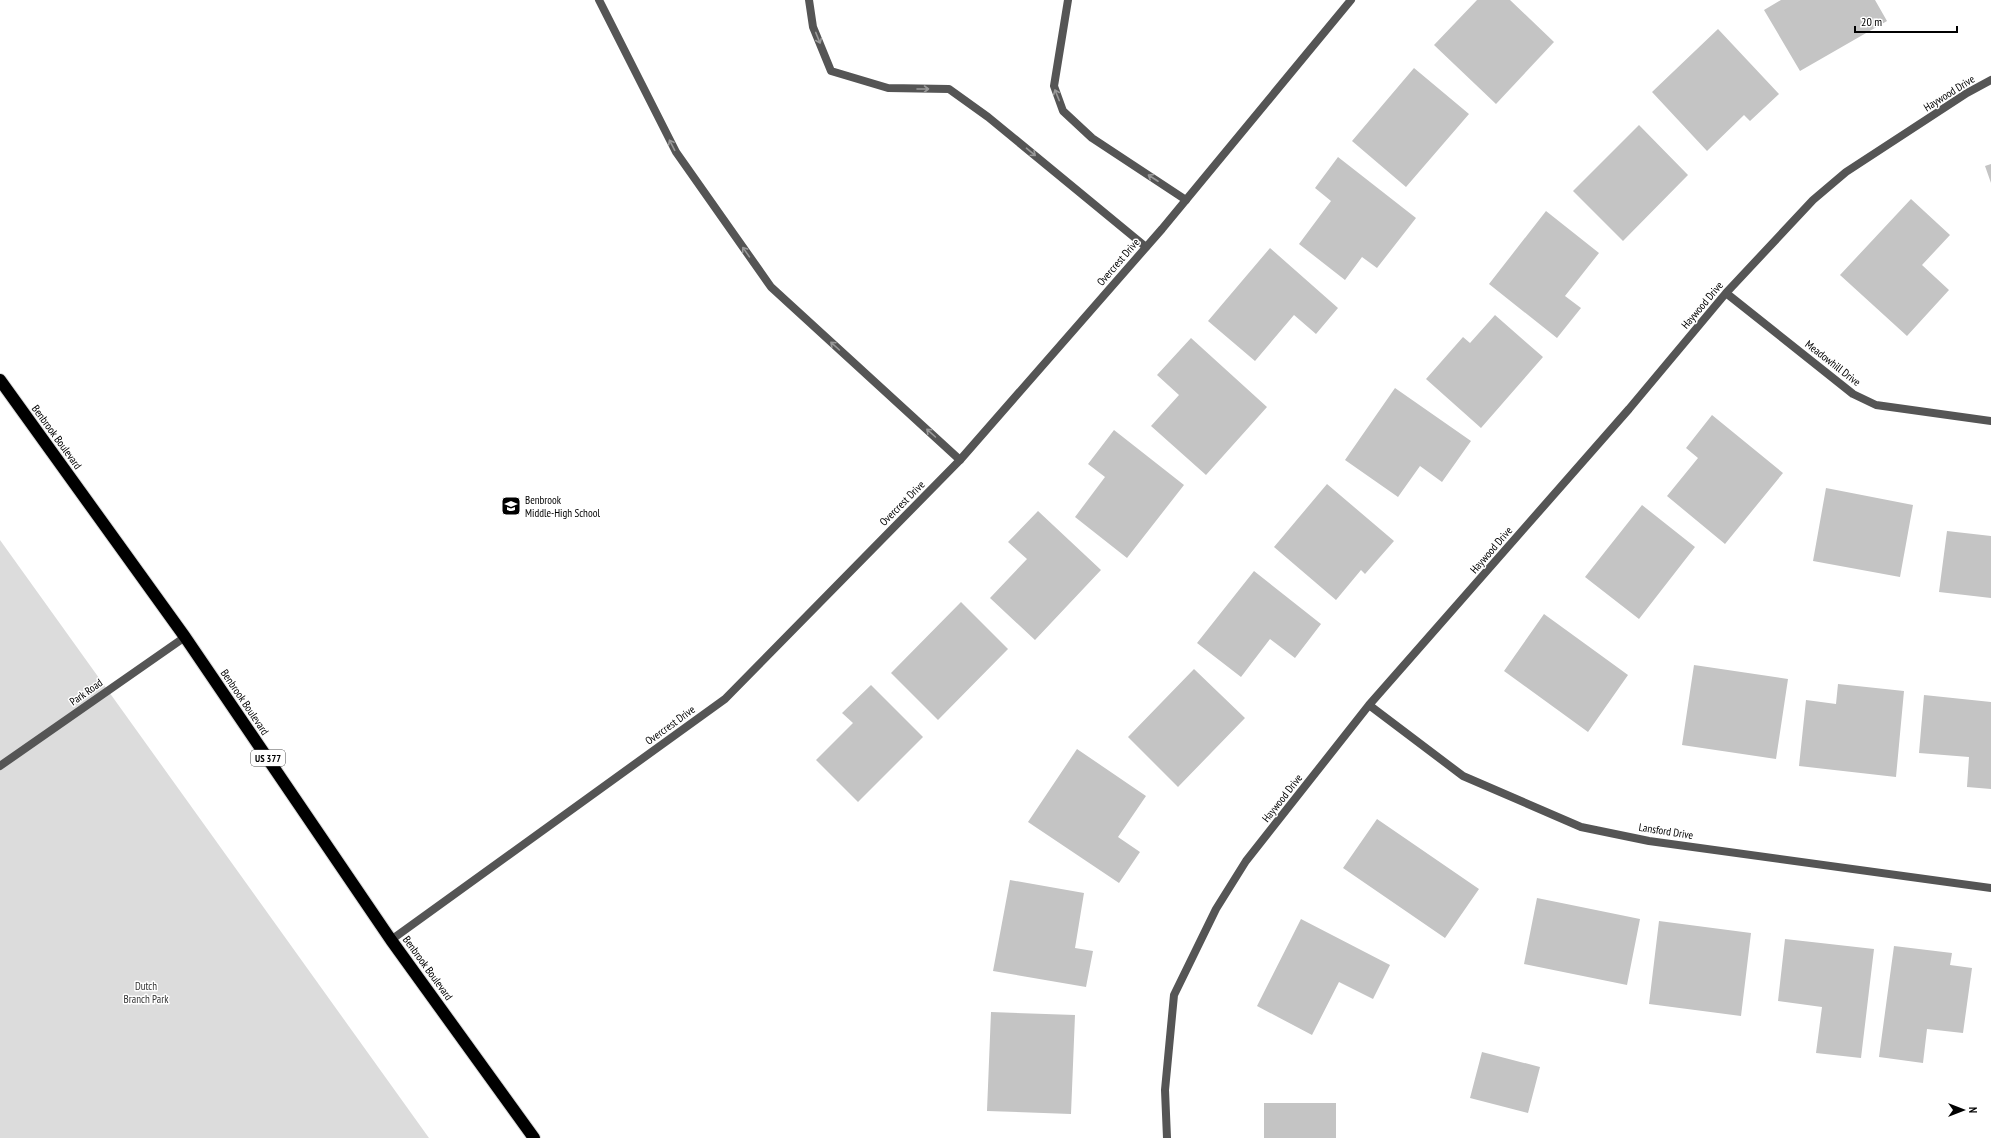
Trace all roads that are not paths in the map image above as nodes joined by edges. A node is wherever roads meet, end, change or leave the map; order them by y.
1 (599, 0) edge
2 (809, 0) edge
3 (1068, 0) edge
4 (1351, 0) edge
5 (1991, 80) edge
6 (1186, 200) junction
7 (1146, 247) junction
8 (1726, 293) junction
9 (0, 380) edge
10 (1991, 421) edge
11 (960, 460) junction
12 (185, 637) junction
13 (1369, 705) junction
14 (0, 766) edge
15 (1991, 888) edge
16 (391, 940) junction
17 (534, 1138) edge
18 (1167, 1138) edge

11 -> 1 street
2 -> 7 street
6 -> 3 street
4 - 6 street, Overcrest Drive
5 - 8 street, Haywood Drive
6 - 7 street, Overcrest Drive
7 - 11 street, Overcrest Drive
8 - 10 street, Meadowhill Drive
8 - 13 street, Haywood Drive
9 - 12 highway, Benbrook Boulevard / US 377
11 - 16 street, Overcrest Drive
12 - 14 street, Park Road
12 - 16 highway, Benbrook Boulevard / US 377
13 - 15 street, Lansford Drive
13 - 18 street, Haywood Drive
16 - 17 highway, Benbrook Boulevard / US 377

